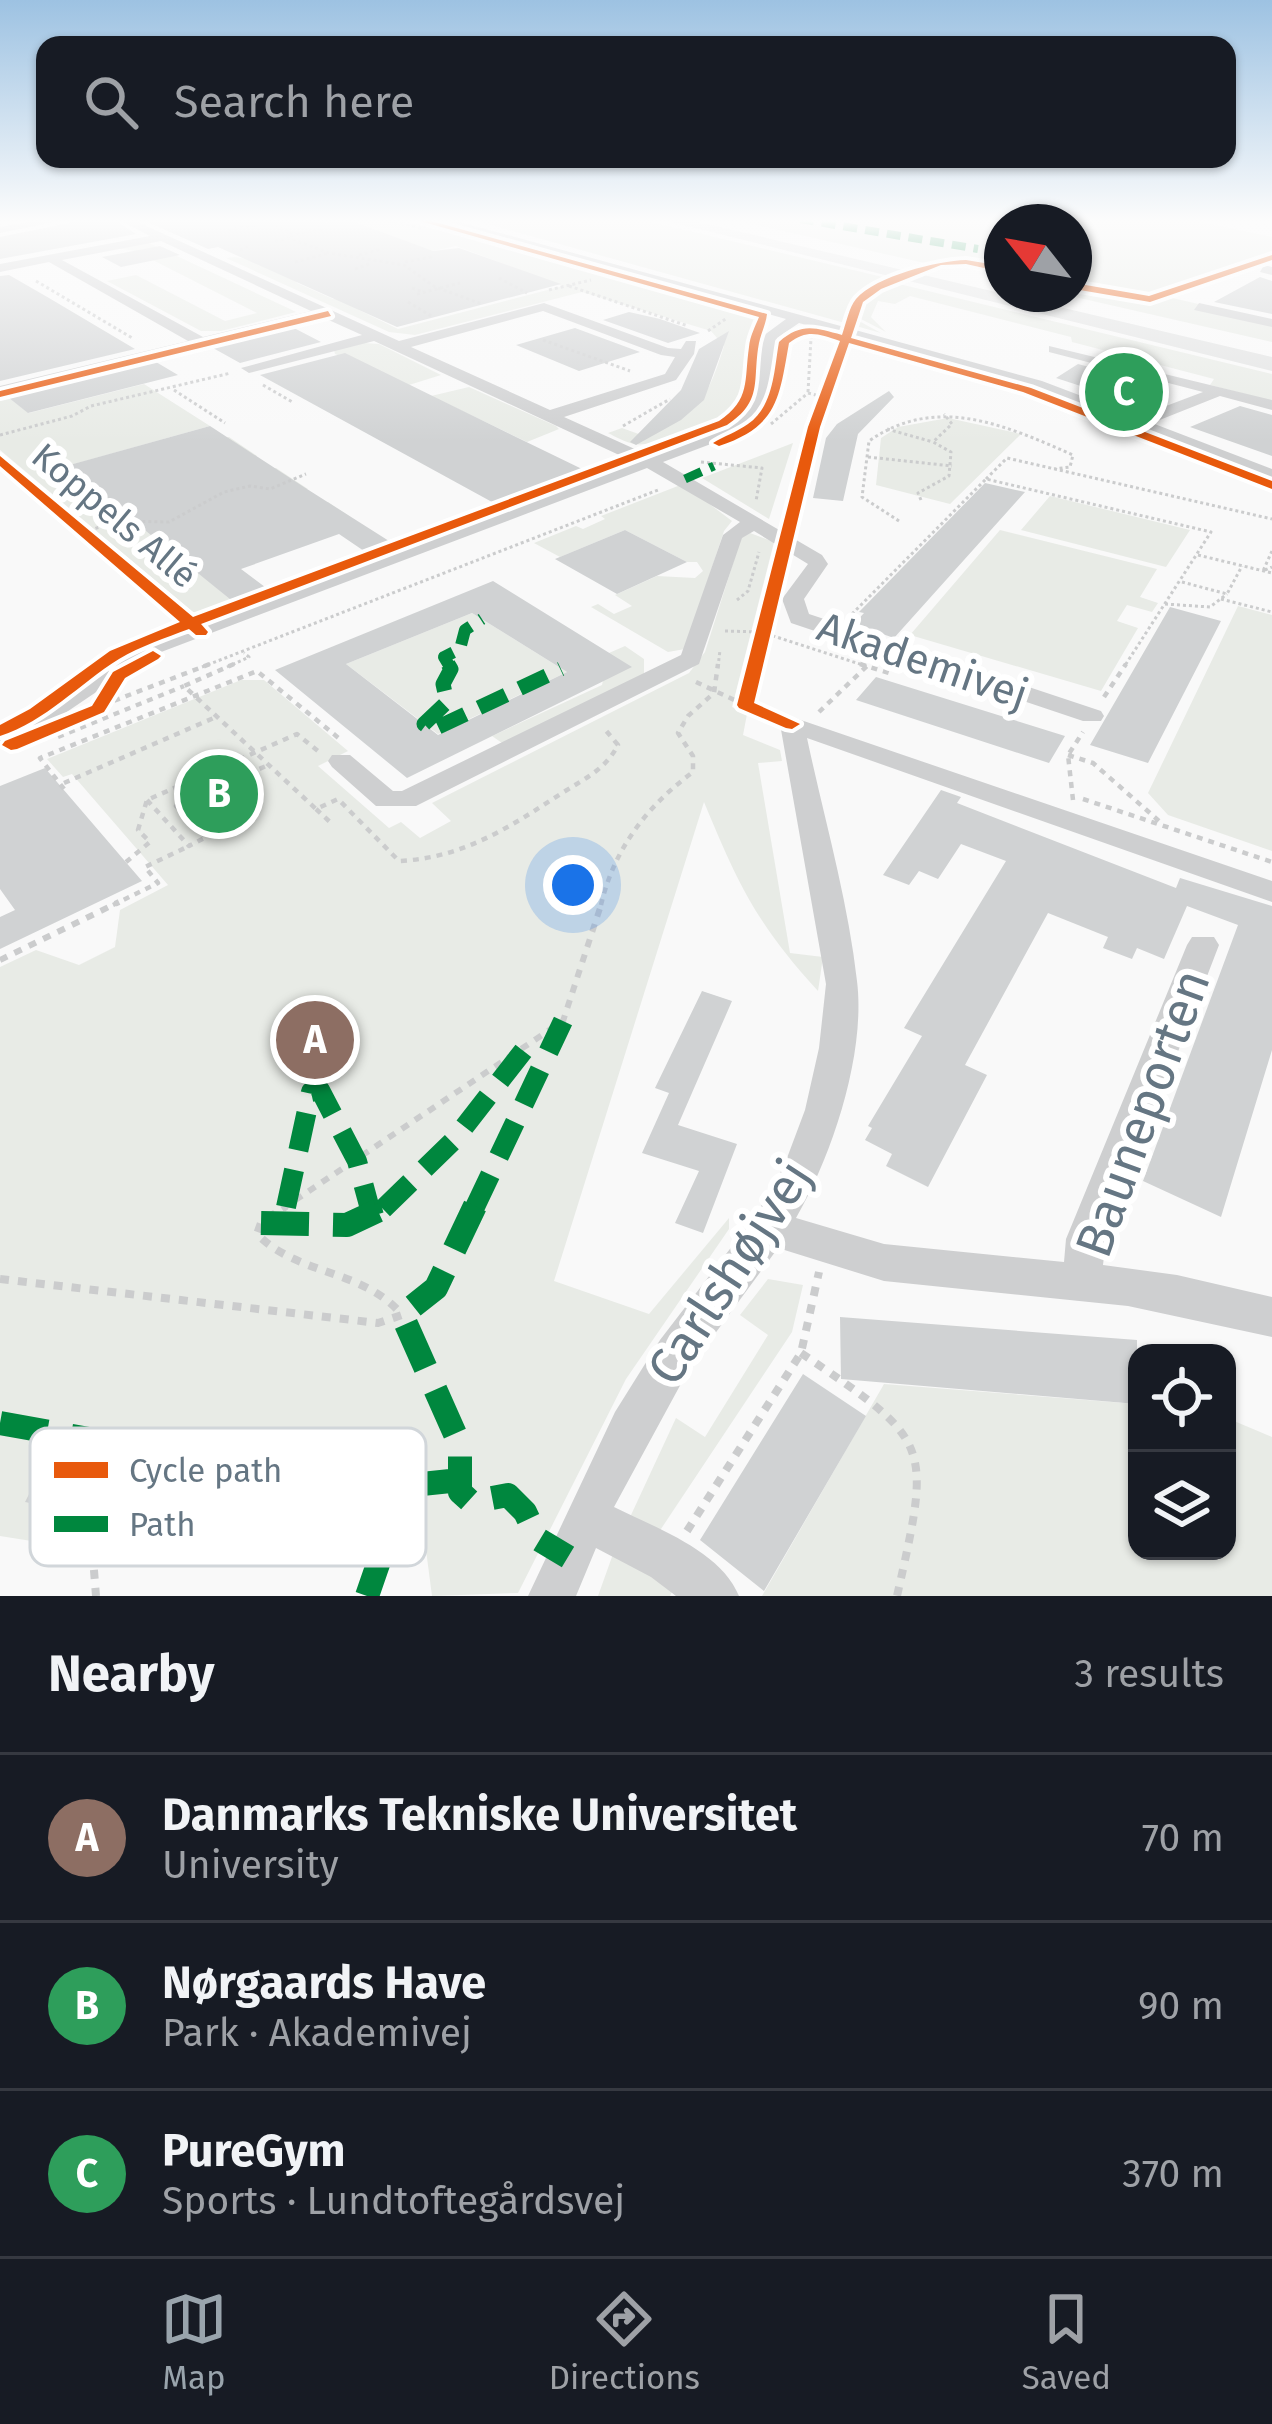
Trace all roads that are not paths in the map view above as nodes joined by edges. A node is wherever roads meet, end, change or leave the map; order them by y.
1 (114, 293) edge
2 (284, 293) edge
3 (683, 293) edge
4 (978, 293) edge
5 (1199, 307) dead end
6 (1092, 310) edge
7 (324, 312) junction
8 (1272, 323) edge
9 (804, 329) junction
10 (376, 336) junction
11 (192, 337) junction
12 (138, 344) road end
13 (398, 346) junction
14 (1054, 349) dead end
15 (1272, 352) edge
16 (1272, 366) edge
17 (244, 370) road end
18 (0, 391) edge
19 (1221, 392) junction
20 (1272, 407) edge
21 (549, 416) junction
22 (1137, 423) junction
23 (653, 464) junction
24 (1272, 475) edge
25 (754, 522) junction
26 (1092, 716) road end
27 (0, 740) edge
28 (332, 758) road end
29 (1272, 892) edge
30 (1203, 945) dead end
31 (771, 1226) junction
32 (1082, 1282) junction
33 (1272, 1317) edge
34 (586, 1518) junction
35 (552, 1596) edge
36 (715, 1596) edge

1 - 11 street
2 - 7 street, Akademivej
3 - 9 street
4 - 16 highway
5 - 8 street
6 - 15 highway
7 - 10 street, Akademivej
7 - 11 street
9 - 22 street
9 - 23 street
10 - 13 street, Akademivej
10 - 17 street
11 - 12 street
11 - 18 street
13 - 21 street, Akademivej
13 - 21 street
14 - 19 street
19 - 20 street
19 - 22 street
21 - 23 street, Akademivej
22 - 24 street
23 - 25 street, Akademivej
23 - 27 street
25 - 26 street, Akademivej
25 - 28 street
29 - 31 street, Carlshøjvej
30 - 32 street, Bauneporten
31 - 32 street, Bauneporten
31 - 34 street, Carlshøjvej
32 - 33 street, Bauneporten
34 - 35 street, Carlshøjvej
34 - 36 street

